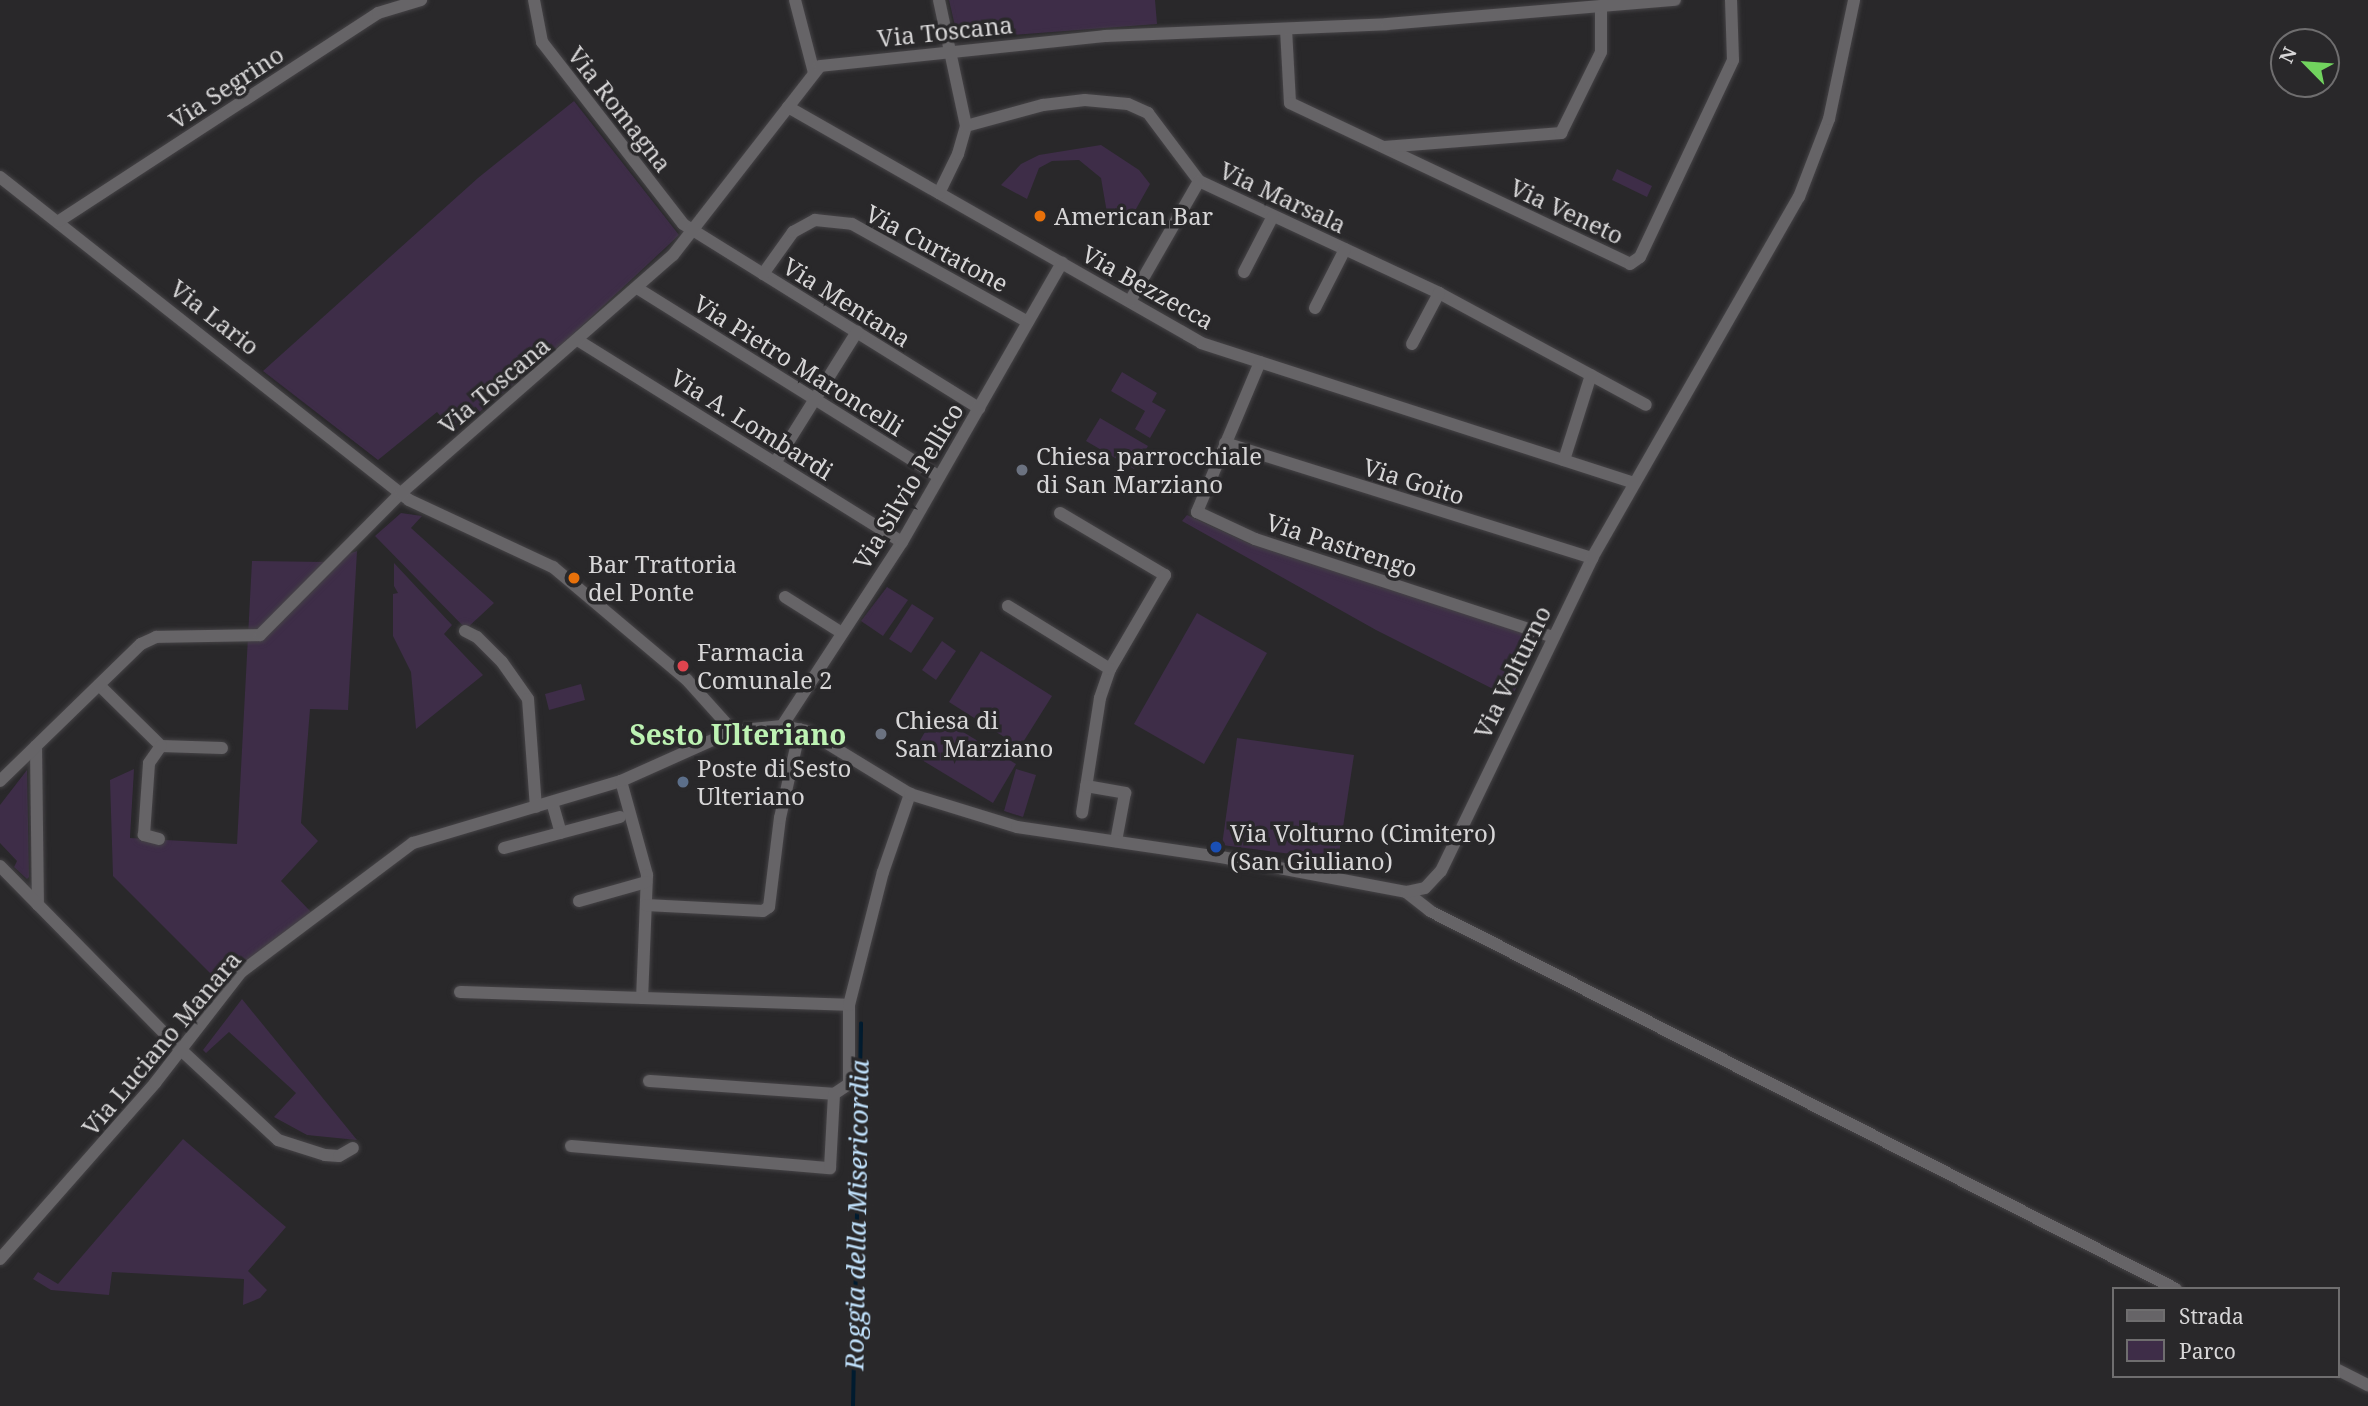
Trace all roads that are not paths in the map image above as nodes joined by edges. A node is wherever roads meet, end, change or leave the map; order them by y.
1 (421, 0) edge
2 (534, 0) edge
3 (794, 0) edge
4 (939, 0) edge
5 (1675, 0) edge
6 (1731, 0) edge
7 (1854, 0) edge
8 (402, 2) edge
9 (1601, 6) junction
10 (1286, 29) junction
11 (950, 51) junction
12 (814, 73) junction
13 (788, 107) junction
14 (966, 126) junction
15 (1382, 147) junction
16 (0, 177) edge
17 (1199, 181) junction
18 (939, 193) junction
19 (1273, 216) junction
20 (59, 221) junction
21 (694, 232) junction
22 (1345, 249) junction
23 (1062, 263) junction
24 (1244, 272) dead end
25 (763, 274) junction
26 (638, 288) junction
27 (1438, 293) junction
28 (1130, 301) junction
29 (1315, 307) dead end
30 (1028, 322) junction
31 (857, 332) junction
32 (579, 341) junction
33 (1412, 344) dead end
34 (1260, 362) junction
35 (1591, 375) junction
36 (814, 401) junction
37 (1646, 405) dead end
38 (979, 408) junction
39 (1225, 443) junction
40 (1564, 460) junction
41 (775, 463) junction
42 (939, 477) junction
43 (1634, 483) junction
44 (401, 493) junction
45 (1060, 513) dead end
46 (902, 542) junction
47 (1591, 558) junction
48 (785, 597) dead end
49 (1008, 607) dead end
50 (465, 631) dead end
51 (842, 633) junction
52 (1550, 636) junction
53 (1110, 669) junction
54 (99, 685) junction
55 (782, 726) junction
56 (800, 729) junction
57 (733, 730) junction
58 (36, 746) junction
59 (160, 746) junction
60 (222, 747) dead end
61 (0, 781) edge
62 (621, 781) junction
63 (1086, 786) junction
64 (911, 794) junction
65 (552, 802) junction
66 (536, 807) junction
67 (1082, 813) dead end
68 (620, 817) dead end
69 (561, 833) junction
70 (159, 839) dead end
71 (1116, 841) junction
72 (504, 848) dead end
73 (0, 866) edge
74 (646, 882) junction
75 (1406, 892) junction
76 (579, 901) dead end
77 (38, 905) junction
78 (646, 905) junction
79 (460, 992) dead end
80 (642, 998) junction
81 (849, 1005) junction
82 (180, 1049) junction
83 (649, 1081) dead end
84 (834, 1094) junction
85 (571, 1146) dead end
86 (354, 1148) dead end
87 (0, 1259) edge
88 (2172, 1287) edge
89 (2340, 1371) edge
90 (2368, 1385) edge

1 - 8 street, Via Segrino
2 - 21 street, Via Romagna
3 - 12 street
4 - 11 street
5 - 9 street, Via Toscana
6 - 15 street, Via Veneto
7 - 43 street, Via Volturno
8 - 20 street, Via Segrino
9 - 10 street, Via Toscana
9 - 15 street
10 - 11 street, Via Toscana
10 - 15 street, Via Veneto
11 - 12 street, Via Toscana
11 - 14 street
12 - 13 street, Via Toscana
13 - 18 street, Via Bezzecca
13 - 21 street, Via Toscana
14 - 17 street, Via Marsala
14 - 18 street
16 - 20 street, Via Lario
17 - 19 street, Via Marsala
17 - 28 street
18 - 23 street, Via Bezzecca
19 - 22 street, Via Marsala
19 - 24 street
20 - 44 street, Via Lario
21 - 25 street, Via Mentana
21 - 26 street, Via Toscana
22 - 27 street, Via Marsala
22 - 29 street
23 - 28 street, Via Bezzecca
23 - 30 street, Via Silvio Pellico
25 - 30 street, Via Curtatone
25 - 31 street, Via Mentana
26 - 32 street, Via Toscana
26 - 36 street, Via Pietro Maroncelli
27 - 33 street
27 - 35 street, Via Marsala
28 - 34 street, Via Bezzecca
30 - 38 street, Via Silvio Pellico
31 - 36 street
31 - 38 street, Via Mentana
32 - 41 street, Via A. Lombardi
32 - 44 street, Via Toscana
34 - 39 street, Via Pastrengo
34 - 40 street, Via Bezzecca
35 - 37 street, Via Marsala
35 - 40 street
36 - 41 street
36 - 42 street, Via Pietro Maroncelli
38 - 42 street, Via Silvio Pellico
39 - 47 street, Via Goito
39 - 52 street, Via Pastrengo
40 - 43 street, Via Bezzecca
41 - 46 street, Via A. Lombardi
42 - 46 street, Via Silvio Pellico
43 - 47 street, Via Volturno
44 - 54 street, Via Toscana
44 - 57 street, Via Lario
45 - 53 street
46 - 51 street, Via Silvio Pellico
47 - 52 street, Via Volturno
48 - 51 street
49 - 53 street
50 - 66 street
51 - 55 street, Via Silvio Pellico
52 - 75 street, Via Volturno
53 - 63 street
54 - 58 street, Via Toscana
54 - 59 street
55 - 56 street, Via Luciano Manara
55 - 57 street, Via Luciano Manara
56 - 64 street, Via Luciano Manara
56 - 78 street
57 - 62 street, Via Luciano Manara
58 - 61 street, Via Toscana
58 - 77 street
59 - 60 street
59 - 70 street
62 - 65 street, Via Luciano Manara
62 - 74 street
63 - 67 street
63 - 71 street
64 - 71 street
64 - 81 street
65 - 66 street, Via Luciano Manara
65 - 69 street
66 - 82 street, Via Luciano Manara
68 - 69 street
69 - 72 street
71 - 75 street
73 - 77 street
74 - 76 street
74 - 78 street
75 - 88 street
77 - 82 street
78 - 80 street
79 - 80 street
80 - 81 street
81 - 84 street
82 - 86 street
82 - 87 street, Via Luciano Manara
83 - 84 street
84 - 85 street
89 - 90 street

